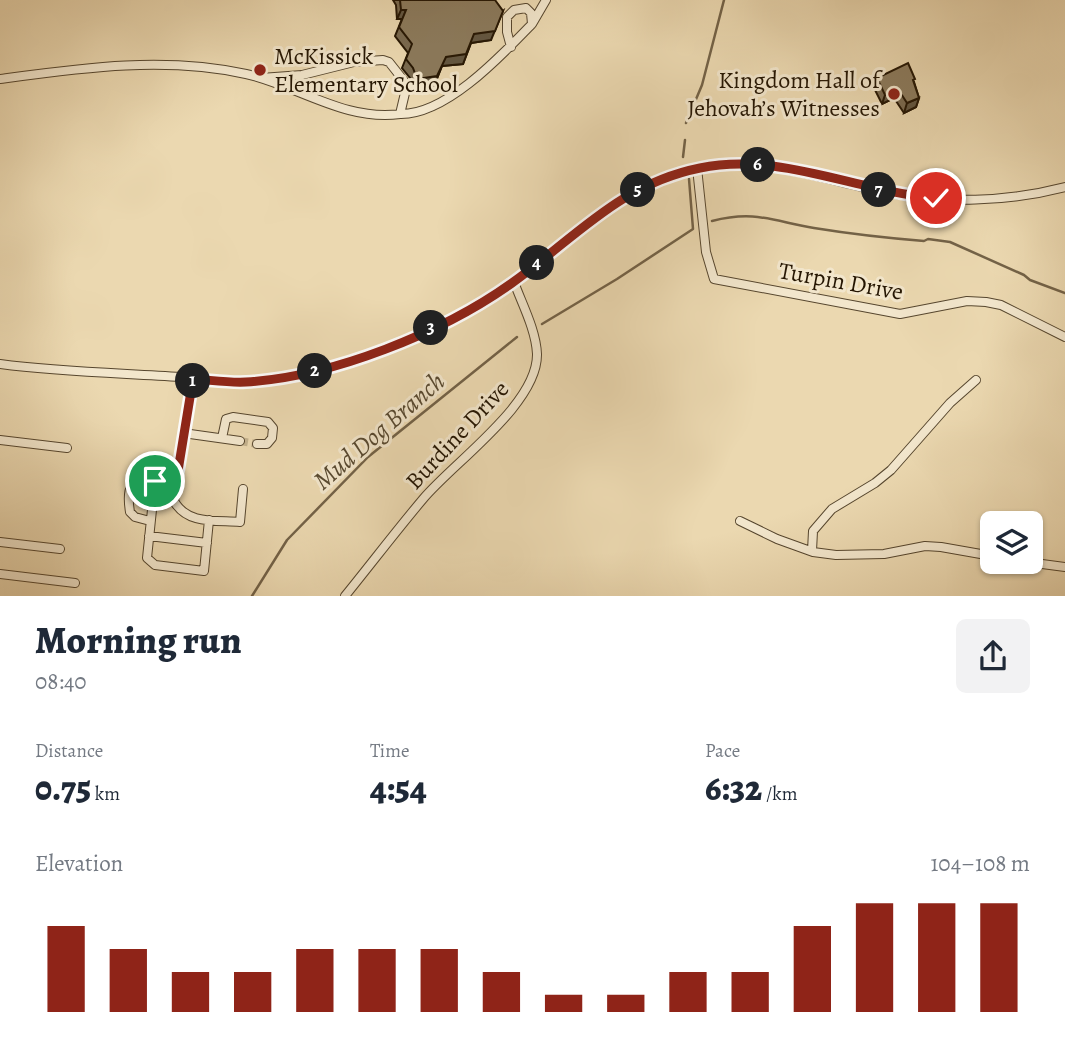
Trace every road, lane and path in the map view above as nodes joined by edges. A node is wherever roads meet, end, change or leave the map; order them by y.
1 (546, 0) edge
2 (532, 24) junction
3 (511, 47) junction
4 (261, 78) junction
5 (0, 79) edge
6 (400, 114) junction
7 (697, 168) junction
8 (1065, 187) edge
9 (514, 282) junction
10 (1065, 337) edge
11 (0, 363) edge
12 (193, 379) junction
13 (976, 380) dead end
14 (183, 433) junction
15 (222, 438) junction
16 (0, 440) edge
17 (240, 441) tunnel mouth
18 (257, 444) dead end
19 (67, 448) dead end
20 (155, 481) junction
21 (176, 483) junction
22 (243, 489) dead end
23 (209, 520) junction
24 (150, 521) junction
25 (740, 521) dead end
26 (149, 536) junction
27 (0, 542) edge
28 (207, 543) junction
29 (60, 549) dead end
30 (812, 551) junction
31 (980, 554) edge
32 (1043, 564) edge
33 (1065, 567) edge
34 (0, 574) edge
35 (75, 583) dead end
36 (345, 596) edge

1 - 2 street
2 - 3 street
2 - 3 street
3 - 6 street
4 - 5 street
4 - 6 street
4 - 6 street
7 - 8 street
7 - 9 street
7 - 10 street, Turpin Drive
9 - 12 street
9 - 36 street, Burdine Drive
11 - 12 street
12 - 14 street
13 - 30 street
14 - 15 street
14 - 21 street
15 - 17 street
15 - 18 street
16 - 19 street
20 - 21 street
20 - 24 street
20 - 24 street
21 - 23 street
22 - 23 street
23 - 28 street
24 - 26 street
25 - 30 street
26 - 28 street
26 - 28 street
27 - 29 street
30 - 31 street
32 - 33 street
34 - 35 street

